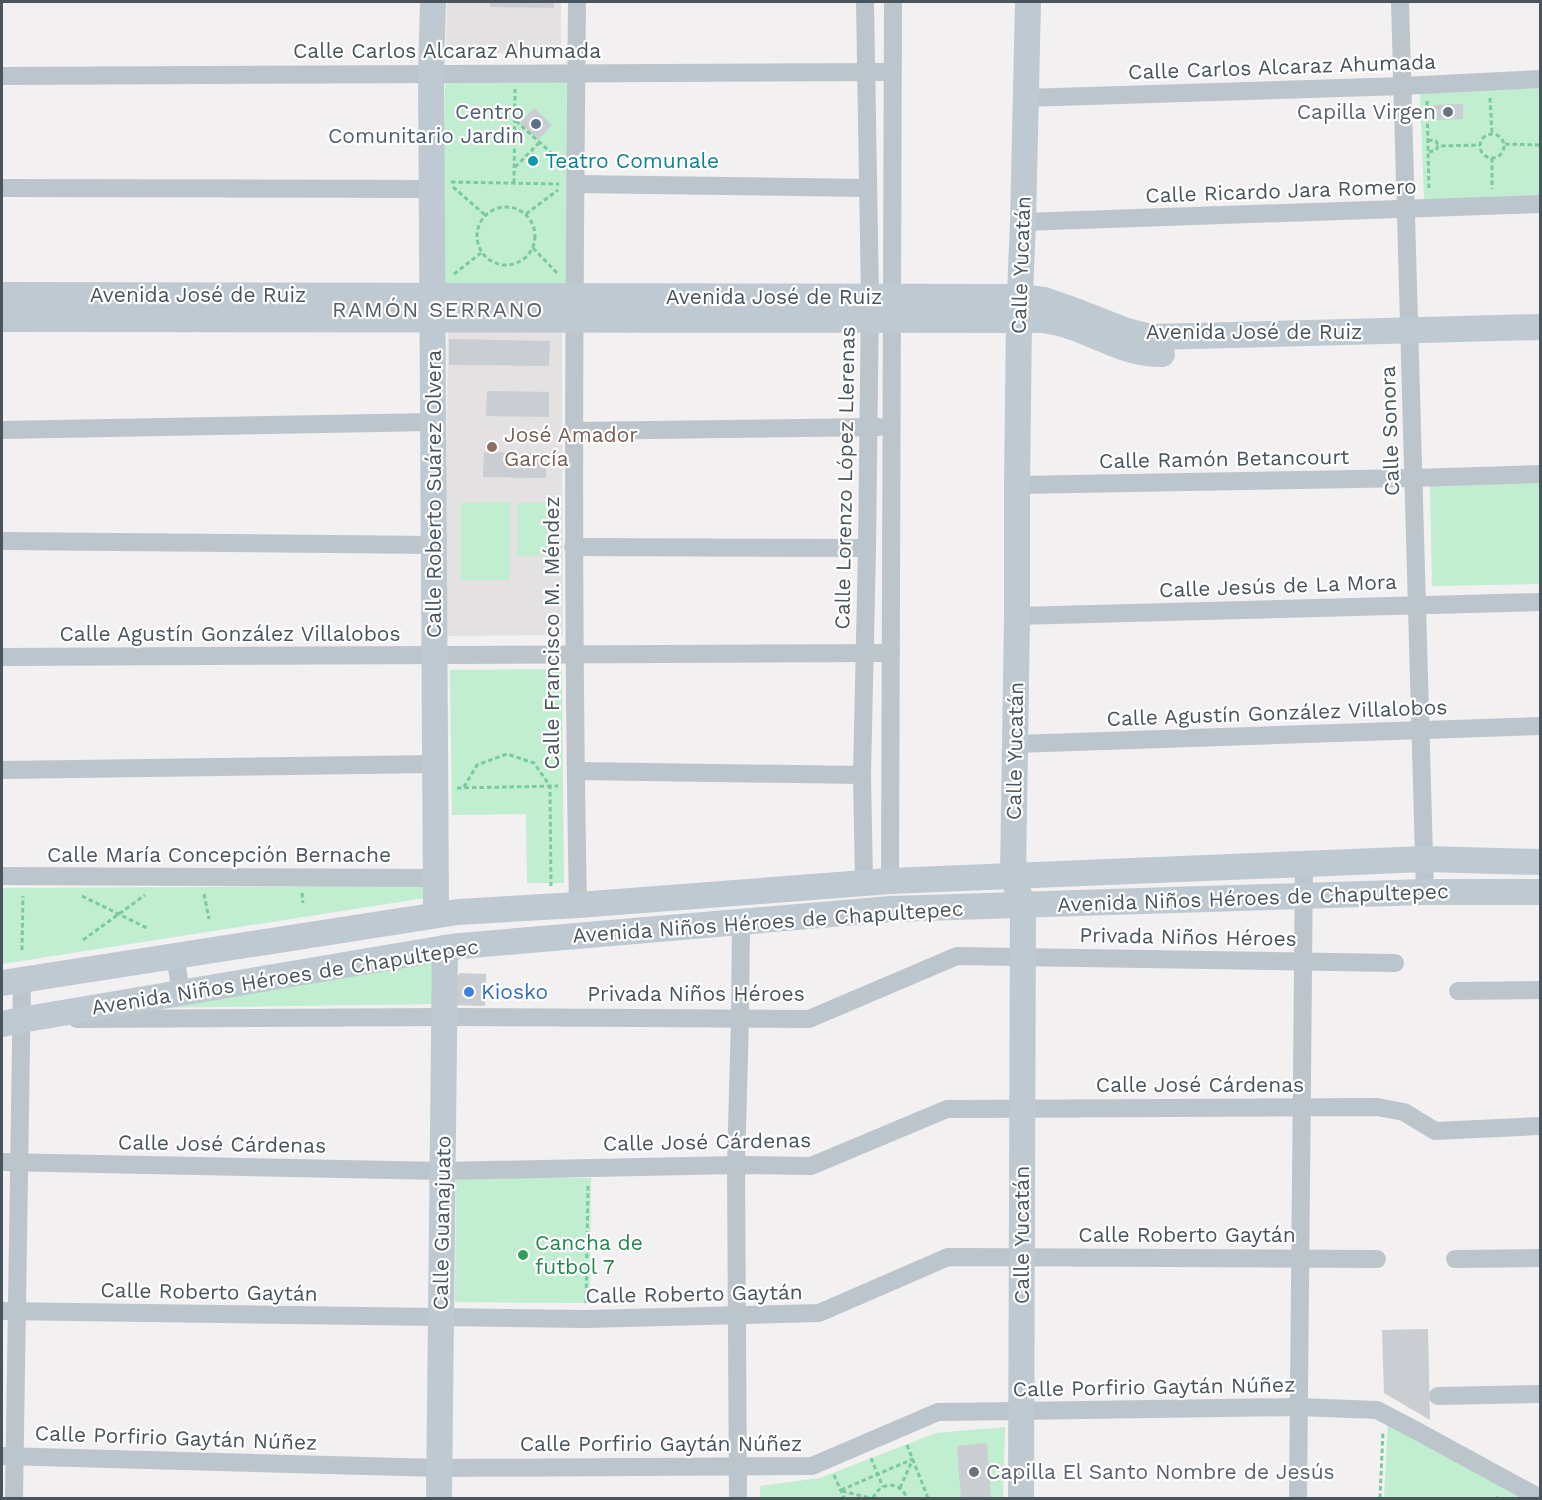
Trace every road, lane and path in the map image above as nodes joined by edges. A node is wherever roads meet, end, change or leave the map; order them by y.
1 (433, 2) edge
2 (577, 2) edge
3 (865, 2) edge
4 (893, 2) edge
5 (1028, 2) edge
6 (1400, 2) edge
7 (865, 72) junction
8 (892, 72) junction
9 (576, 73) junction
10 (431, 74) junction
11 (2, 76) edge
12 (1540, 79) edge
13 (515, 85) dead end
14 (1403, 86) junction
15 (1490, 90) dead end
16 (1427, 93) dead end
17 (1025, 98) junction
18 (515, 120) junction
19 (1492, 134) junction
20 (1428, 140) junction
21 (539, 142) junction
22 (1505, 144) junction
23 (1540, 144) edge
24 (1480, 145) junction
25 (1438, 146) junction
26 (1429, 152) junction
27 (1492, 158) junction
28 (566, 166) dead end
29 (514, 168) junction
30 (514, 183) junction
31 (575, 184) junction
32 (2, 188) edge
33 (867, 188) junction
34 (432, 189) junction
35 (1492, 194) dead end
36 (1430, 195) dead end
37 (1540, 204) edge
38 (1406, 210) junction
39 (526, 214) junction
40 (485, 215) junction
41 (1023, 222) junction
42 (2, 295) edge
43 (433, 307) junction
44 (574, 308) junction
45 (881, 308) junction
46 (1020, 308) junction
47 (2, 319) edge
48 (1540, 327) edge
49 (1410, 339) junction
50 (1540, 345) edge
51 (433, 422) junction
52 (893, 427) junction
53 (868, 428) junction
54 (2, 430) edge
55 (574, 431) junction
56 (1540, 474) edge
57 (1414, 478) junction
58 (1017, 485) junction
59 (2, 541) edge
60 (434, 545) junction
61 (573, 547) junction
62 (867, 548) junction
63 (1540, 602) edge
64 (1417, 605) junction
65 (1017, 616) junction
66 (865, 653) junction
67 (891, 653) junction
68 (576, 654) junction
69 (435, 656) junction
70 (2, 657) edge
71 (1540, 726) edge
72 (1421, 731) junction
73 (1015, 744) junction
74 (435, 764) junction
75 (2, 770) edge
76 (576, 771) junction
77 (862, 774) junction
78 (549, 786) junction
79 (559, 786) dead end
80 (455, 788) dead end
81 (464, 788) junction
82 (1425, 860) junction
83 (1540, 862) edge
84 (1304, 864) junction
85 (2, 876) edge
86 (1013, 877) junction
87 (436, 878) junction
88 (890, 881) junction
89 (864, 882) junction
90 (1425, 892) junction
91 (1540, 892) edge
92 (302, 893) dead end
93 (204, 894) dead end
94 (551, 894) dead end
95 (145, 895) dead end
96 (23, 896) dead end
97 (82, 896) dead end
98 (1304, 896) junction
99 (303, 903) dead end
100 (578, 904) junction
101 (1023, 905) junction
102 (119, 914) junction
103 (436, 914) junction
104 (209, 919) dead end
105 (741, 922) junction
106 (149, 929) dead end
107 (83, 940) dead end
108 (445, 948) junction
109 (22, 950) dead end
110 (175, 956) junction
111 (1023, 956) junction
112 (1303, 961) junction
113 (1395, 963) dead end
114 (12, 982) edge
115 (1540, 990) edge
116 (1458, 991) dead end
117 (181, 992) junction
118 (444, 1017) junction
119 (740, 1018) junction
120 (11, 1022) edge
121 (1022, 1108) junction
122 (1302, 1108) junction
123 (1540, 1126) edge
124 (10, 1162) edge
125 (736, 1165) junction
126 (588, 1168) junction
127 (442, 1171) junction
128 (1022, 1257) junction
129 (1540, 1258) edge
130 (1300, 1259) junction
131 (1377, 1259) dead end
132 (1455, 1259) dead end
133 (9, 1311) edge
134 (738, 1316) junction
135 (441, 1318) junction
136 (586, 1319) junction
137 (1540, 1394) edge
138 (1438, 1396) dead end
139 (1299, 1407) junction
140 (1022, 1411) junction
141 (1384, 1414) junction
142 (900, 1428) junction
143 (865, 1443) junction
144 (8, 1456) edge
145 (828, 1459) junction
146 (913, 1460) junction
147 (738, 1466) junction
148 (439, 1468) junction
149 (878, 1474) junction
150 (883, 1487) junction
151 (900, 1488) junction
152 (840, 1490) junction
153 (14, 1498) edge
154 (439, 1498) edge
155 (738, 1498) edge
156 (844, 1498) edge
157 (872, 1498) edge
158 (908, 1498) edge
159 (928, 1498) edge
160 (1021, 1498) edge
161 (1298, 1498) edge
162 (1380, 1498) edge
163 (1540, 1498) edge

1 - 10 street, Calle Roberto Suárez Olvera
2 - 9 street, Calle Francisco M. Méndez
3 - 7 street, Calle Lorenzo López Llerenas
4 - 8 street, Calle Lorenzo López Llerenas
5 - 17 street, Calle Yucatán
6 - 14 street, Calle Sonora
7 - 8 street, Calle Carlos Alcaraz Ahumada
7 - 9 street, Calle Carlos Alcaraz Ahumada
7 - 33 street, Calle Lorenzo López Llerenas
8 - 45 street, Calle Lorenzo López Llerenas
9 - 10 street, Calle Carlos Alcaraz Ahumada
9 - 31 street, Calle Francisco M. Méndez
10 - 11 street, Calle Carlos Alcaraz Ahumada
10 - 34 street, Calle Roberto Suárez Olvera
12 - 14 street, Calle Carlos Alcaraz Ahumada
13 - 18 path
14 - 17 street, Calle Carlos Alcaraz Ahumada
14 - 38 street, Calle Sonora
15 - 19 path
16 - 20 path
17 - 41 street, Calle Yucatán
18 - 21 path
18 - 29 path
19 - 22 path
19 - 24 path
20 - 25 path
20 - 26 path
21 - 28 path
21 - 29 path
22 - 23 path
22 - 27 path
24 - 25 path
24 - 27 path
25 - 26 path
26 - 36 path
27 - 35 path
29 - 30 path
30 - 39 path
30 - 40 path
31 - 33 street
31 - 44 street, Calle Francisco M. Méndez
32 - 34 street
33 - 45 street, Calle Lorenzo López Llerenas
34 - 43 street, Calle Roberto Suárez Olvera
37 - 38 street, Calle Ricardo Jara Romero
38 - 41 street, Calle Ricardo Jara Romero
38 - 49 street, Calle Sonora
39 - 40 path
39 - 40 path
41 - 46 street, Calle Yucatán
42 - 43 street, Avenida José de Ruiz
43 - 44 street, Avenida José de Ruiz
43 - 47 street, Avenida José de Ruiz
43 - 51 street, Calle Roberto Suárez Olvera
44 - 45 street, Avenida José de Ruiz
44 - 55 street, Calle Francisco M. Méndez
45 - 46 street, Avenida José de Ruiz
45 - 52 street, Calle Lorenzo López Llerenas
45 - 53 street, Calle Lorenzo López Llerenas
46 - 49 street, Avenida José de Ruiz
46 - 58 street, Calle Yucatán
48 - 49 street, Avenida José de Ruiz
49 - 50 street, Avenida José de Ruiz
49 - 57 street, Calle Sonora
51 - 54 street
51 - 60 street, Calle Roberto Suárez Olvera
52 - 53 street
52 - 67 street, Calle Lorenzo López Llerenas
53 - 55 street
53 - 62 street, Calle Lorenzo López Llerenas
55 - 61 street, Calle Francisco M. Méndez
56 - 57 street, Calle Ramón Betancourt
57 - 58 street, Calle Ramón Betancourt
57 - 64 street, Calle Sonora
58 - 65 street, Calle Yucatán
59 - 60 street
60 - 69 street, Calle Roberto Suárez Olvera
61 - 62 street
61 - 68 street, Calle Francisco M. Méndez
62 - 66 street, Calle Lorenzo López Llerenas
63 - 64 street, Calle Jesús de La Mora
64 - 65 street, Calle Jesús de La Mora
64 - 72 street, Calle Sonora
65 - 73 street, Calle Yucatán
66 - 67 street, Calle Agustín González Villalobos
66 - 68 street, Calle Agustín González Villalobos
66 - 77 street, Calle Lorenzo López Llerenas
67 - 88 street, Calle Lorenzo López Llerenas
68 - 69 street, Calle Agustín González Villalobos
68 - 76 street, Calle Francisco M. Méndez
69 - 70 street, Calle Agustín González Villalobos
69 - 74 street, Calle Roberto Suárez Olvera
71 - 72 street, Calle Agustín González Villalobos
72 - 73 street, Calle Agustín González Villalobos
72 - 82 street, Calle Sonora
73 - 86 street, Calle Yucatán
74 - 75 street
74 - 87 street, Calle Roberto Suárez Olvera
76 - 77 street
76 - 100 street, Calle Francisco M. Méndez
77 - 89 street, Calle Lorenzo López Llerenas
78 - 79 path
78 - 81 path
78 - 81 path
78 - 94 path
80 - 81 path
82 - 83 street, Avenida Niños Héroes de Chapultepec
82 - 84 street, Avenida Niños Héroes de Chapultepec
82 - 90 street, Calle Sonora
84 - 86 street, Avenida Niños Héroes de Chapultepec
84 - 98 street
85 - 87 street, Calle María Concepción Bernache
86 - 88 street, Avenida Niños Héroes de Chapultepec
86 - 101 street, Calle Yucatán
87 - 103 street, Calle Roberto Suárez Olvera
88 - 89 street, Avenida Niños Héroes de Chapultepec
89 - 100 street, Avenida Niños Héroes de Chapultepec
90 - 91 street, Avenida Niños Héroes de Chapultepec
90 - 98 street, Avenida Niños Héroes de Chapultepec
92 - 99 path
93 - 104 path
95 - 102 path
96 - 109 path
97 - 102 path
98 - 101 street, Avenida Niños Héroes de Chapultepec
98 - 112 street
100 - 103 street, Avenida Niños Héroes de Chapultepec
101 - 105 street, Avenida Niños Héroes de Chapultepec
101 - 111 street, Calle Yucatán
102 - 106 path
102 - 107 path
103 - 110 street, Avenida Niños Héroes de Chapultepec
105 - 108 street, Avenida Niños Héroes de Chapultepec
105 - 119 street
108 - 117 street, Avenida Niños Héroes de Chapultepec
108 - 118 street, Calle Guanajuato
110 - 114 street, Avenida Niños Héroes de Chapultepec
110 - 117 street
111 - 112 street, Privada Niños Héroes
111 - 119 street, Privada Niños Héroes
111 - 121 street, Calle Yucatán
112 - 113 street, Privada Niños Héroes
112 - 122 street
114 - 120 street
115 - 116 street
117 - 120 street, Avenida Niños Héroes de Chapultepec
118 - 119 street, Privada Niños Héroes
118 - 120 street, Privada Niños Héroes
118 - 127 street, Calle Guanajuato
119 - 125 street
120 - 124 street
121 - 122 street, Calle José Cárdenas
121 - 125 street, Calle José Cárdenas
121 - 128 street, Calle Yucatán
122 - 123 street, Calle José Cárdenas
122 - 130 street
124 - 127 street, Calle José Cárdenas
124 - 133 street
125 - 126 street, Calle José Cárdenas
125 - 134 street
126 - 127 street, Calle José Cárdenas
126 - 136 path
127 - 135 street, Calle Guanajuato
128 - 130 street, Calle Roberto Gaytán
128 - 134 street, Calle Roberto Gaytán
128 - 140 street, Calle Yucatán
129 - 132 street
130 - 131 street, Calle Roberto Gaytán
130 - 139 street
133 - 135 street, Calle Roberto Gaytán
133 - 144 street
134 - 136 street, Calle Roberto Gaytán
134 - 147 street
135 - 136 street, Calle Roberto Gaytán
135 - 148 street, Calle Guanajuato
137 - 138 street
139 - 140 street, Calle Porfirio Gaytán Núñez
139 - 141 street, Calle Porfirio Gaytán Núñez
139 - 161 street
140 - 142 street, Calle Porfirio Gaytán Núñez
140 - 160 street, Calle Yucatán
141 - 162 path
141 - 163 street, Calle Porfirio Gaytán Núñez
142 - 143 street, Calle Porfirio Gaytán Núñez
142 - 146 path
143 - 145 street, Calle Porfirio Gaytán Núñez
143 - 149 path
144 - 148 street, Calle Porfirio Gaytán Núñez
144 - 153 street
145 - 147 street, Calle Porfirio Gaytán Núñez
145 - 152 path
146 - 149 path
146 - 151 path
146 - 159 path
147 - 148 street, Calle Porfirio Gaytán Núñez
147 - 155 street
148 - 154 street, Calle Guanajuato
149 - 150 path
149 - 152 path
150 - 151 path
150 - 157 path
151 - 158 path
152 - 156 path
152 - 157 path

